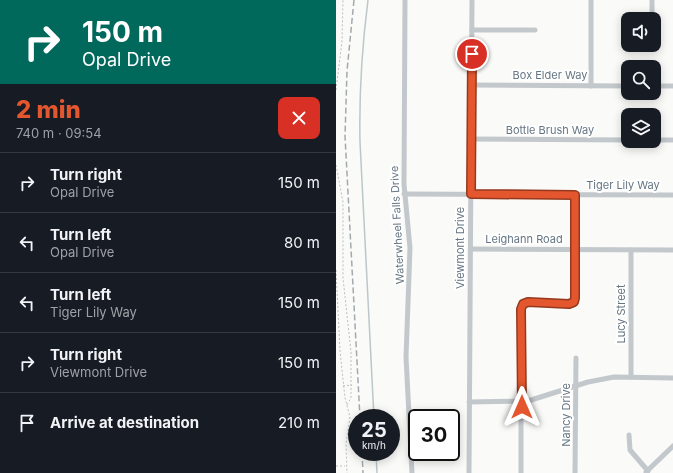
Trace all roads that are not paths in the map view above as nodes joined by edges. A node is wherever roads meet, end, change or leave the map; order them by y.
1 (405, 0) edge
2 (472, 0) edge
3 (591, 0) edge
4 (652, 0) edge
5 (652, 12) edge
6 (472, 30) junction
7 (535, 30) dead end
8 (471, 85) junction
9 (591, 86) junction
10 (621, 86) edge
11 (661, 86) edge
12 (673, 86) edge
13 (471, 139) junction
14 (621, 140) edge
15 (661, 140) edge
16 (673, 140) edge
17 (404, 194) junction
18 (471, 194) junction
19 (575, 195) junction
20 (673, 195) edge
21 (471, 249) junction
22 (575, 250) junction
23 (631, 250) junction
24 (673, 250) edge
25 (576, 358) dead end
26 (631, 377) junction
27 (673, 378) edge
28 (576, 386) junction
29 (469, 402) junction
30 (522, 402) junction
31 (629, 435) dead end
32 (673, 446) edge
33 (647, 472) edge
34 (412, 473) edge
35 (469, 473) edge
36 (521, 473) edge
37 (576, 473) edge

1 - 17 street, Waterwheel Falls Drive
2 - 6 street, Viewmont Drive
3 - 9 street
4 - 5 street
6 - 7 street
6 - 8 street, Viewmont Drive
8 - 9 street, Box Elder Way
8 - 13 street, Viewmont Drive
9 - 10 street, Box Elder Way
11 - 12 street
13 - 14 street, Bottle Brush Way
13 - 18 street, Viewmont Drive
15 - 16 street
17 - 18 street, Tiger Lily Way
17 - 34 street, Waterwheel Falls Drive
18 - 19 street, Tiger Lily Way
18 - 21 street, Viewmont Drive
19 - 20 street, Tiger Lily Way
19 - 22 street
21 - 22 street, Leighann Road
21 - 29 street, Viewmont Drive
22 - 23 street, Leighann Road
22 - 30 street
23 - 24 street, Leighann Road
23 - 26 street, Lucy Street
25 - 28 street, Nancy Drive
26 - 27 street
26 - 28 street
28 - 30 street
28 - 37 street, Nancy Drive
29 - 30 street
29 - 35 street, Viewmont Drive
30 - 36 street
31 - 33 street
32 - 33 street

